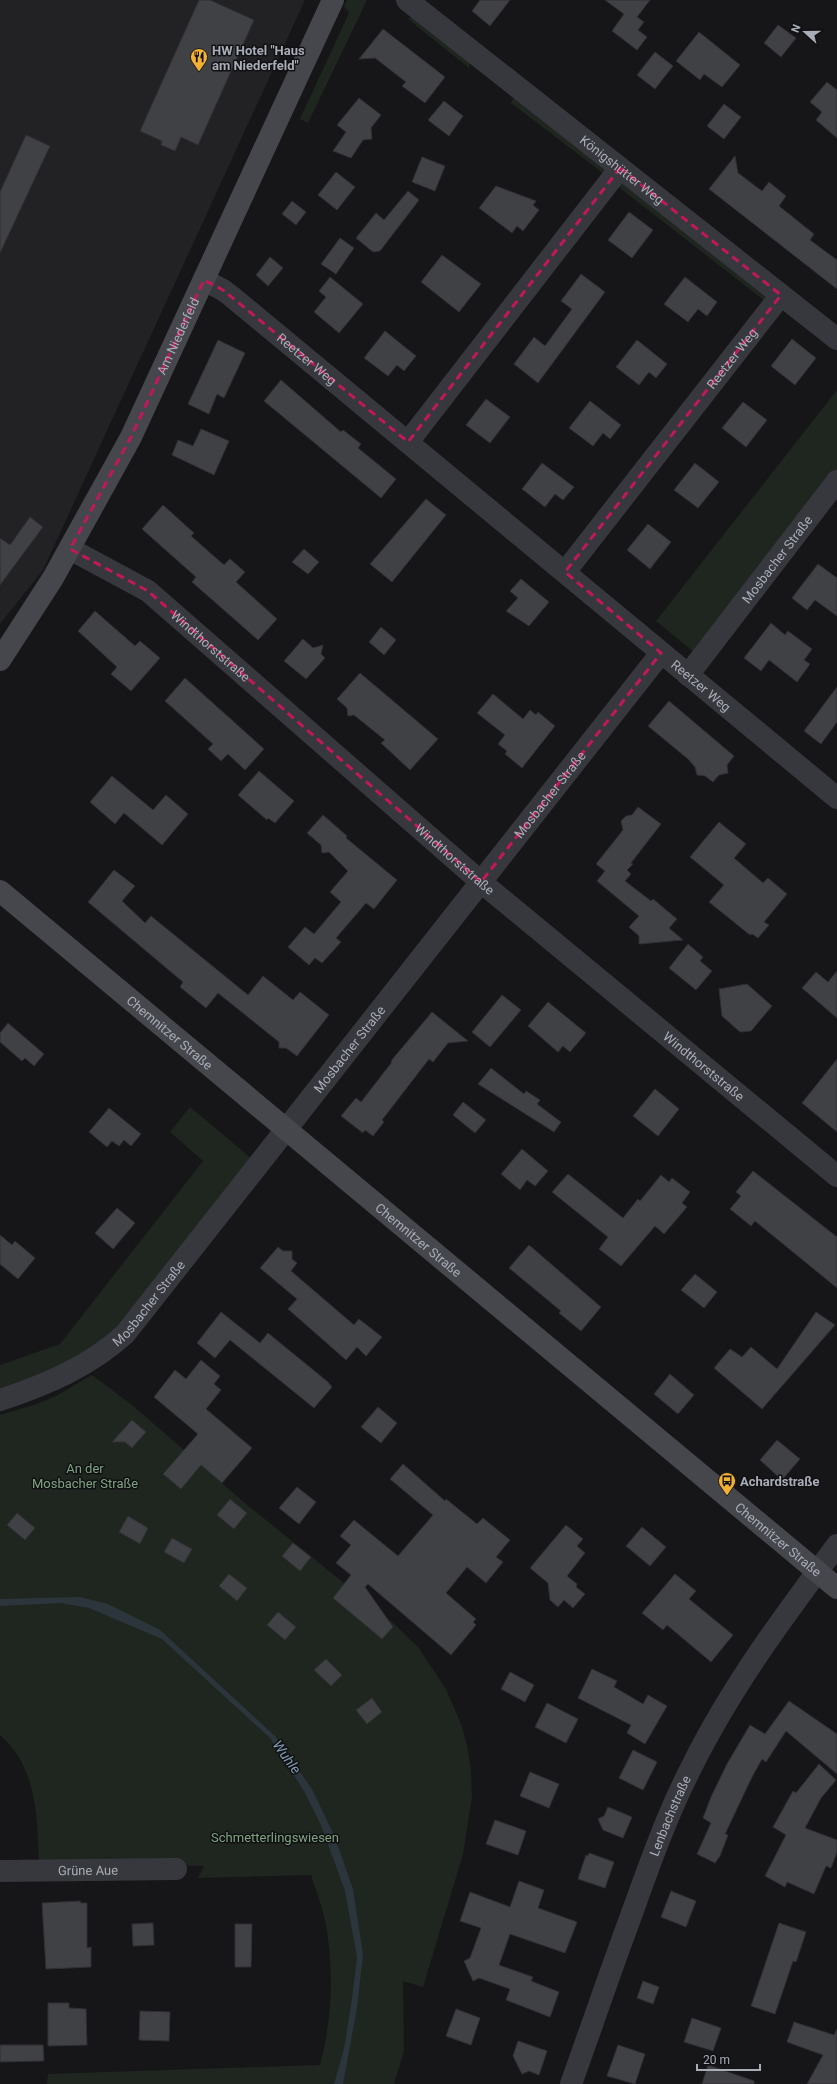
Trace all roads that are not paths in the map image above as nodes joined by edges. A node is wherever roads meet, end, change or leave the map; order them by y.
1 (333, 0) edge
2 (406, 0) edge
3 (620, 168) junction
4 (204, 280) junction
5 (781, 295) junction
6 (837, 339) edge
7 (408, 442) junction
8 (837, 481) edge
9 (70, 549) junction
10 (565, 572) junction
11 (661, 653) junction
12 (0, 660) edge
13 (688, 675) junction
14 (837, 798) edge
15 (481, 882) junction
16 (0, 891) edge
17 (287, 1130) junction
18 (837, 1176) edge
19 (0, 1400) edge
20 (837, 1545) edge
21 (817, 1571) junction
22 (837, 1588) edge
23 (176, 1869) dead end
24 (0, 1871) edge
25 (571, 2084) edge

1 - 4 main road, Am Niederfeld
2 - 3 street, Königshütter Weg
3 - 5 street, Königshütter Weg
3 - 7 street
4 - 7 street, Reetzer Weg
4 - 9 main road, Am Niederfeld
5 - 6 street, Königshütter Weg
5 - 10 street, Reetzer Weg
7 - 10 street, Reetzer Weg
8 - 13 street, Mosbacher Straße
9 - 12 main road, Am Niederfeld
9 - 15 street, Windthorststraße
10 - 11 street, Reetzer Weg
11 - 13 street, Reetzer Weg
11 - 15 street, Mosbacher Straße
13 - 14 street, Reetzer Weg
15 - 17 street, Mosbacher Straße
15 - 18 street, Windthorststraße
16 - 17 main road, Chemnitzer Straße
17 - 19 street, Mosbacher Straße
17 - 21 main road, Chemnitzer Straße
20 - 21 street
21 - 22 main road, Chemnitzer Straße
21 - 25 street, Lenbachstraße
23 - 24 street, Grüne Aue

